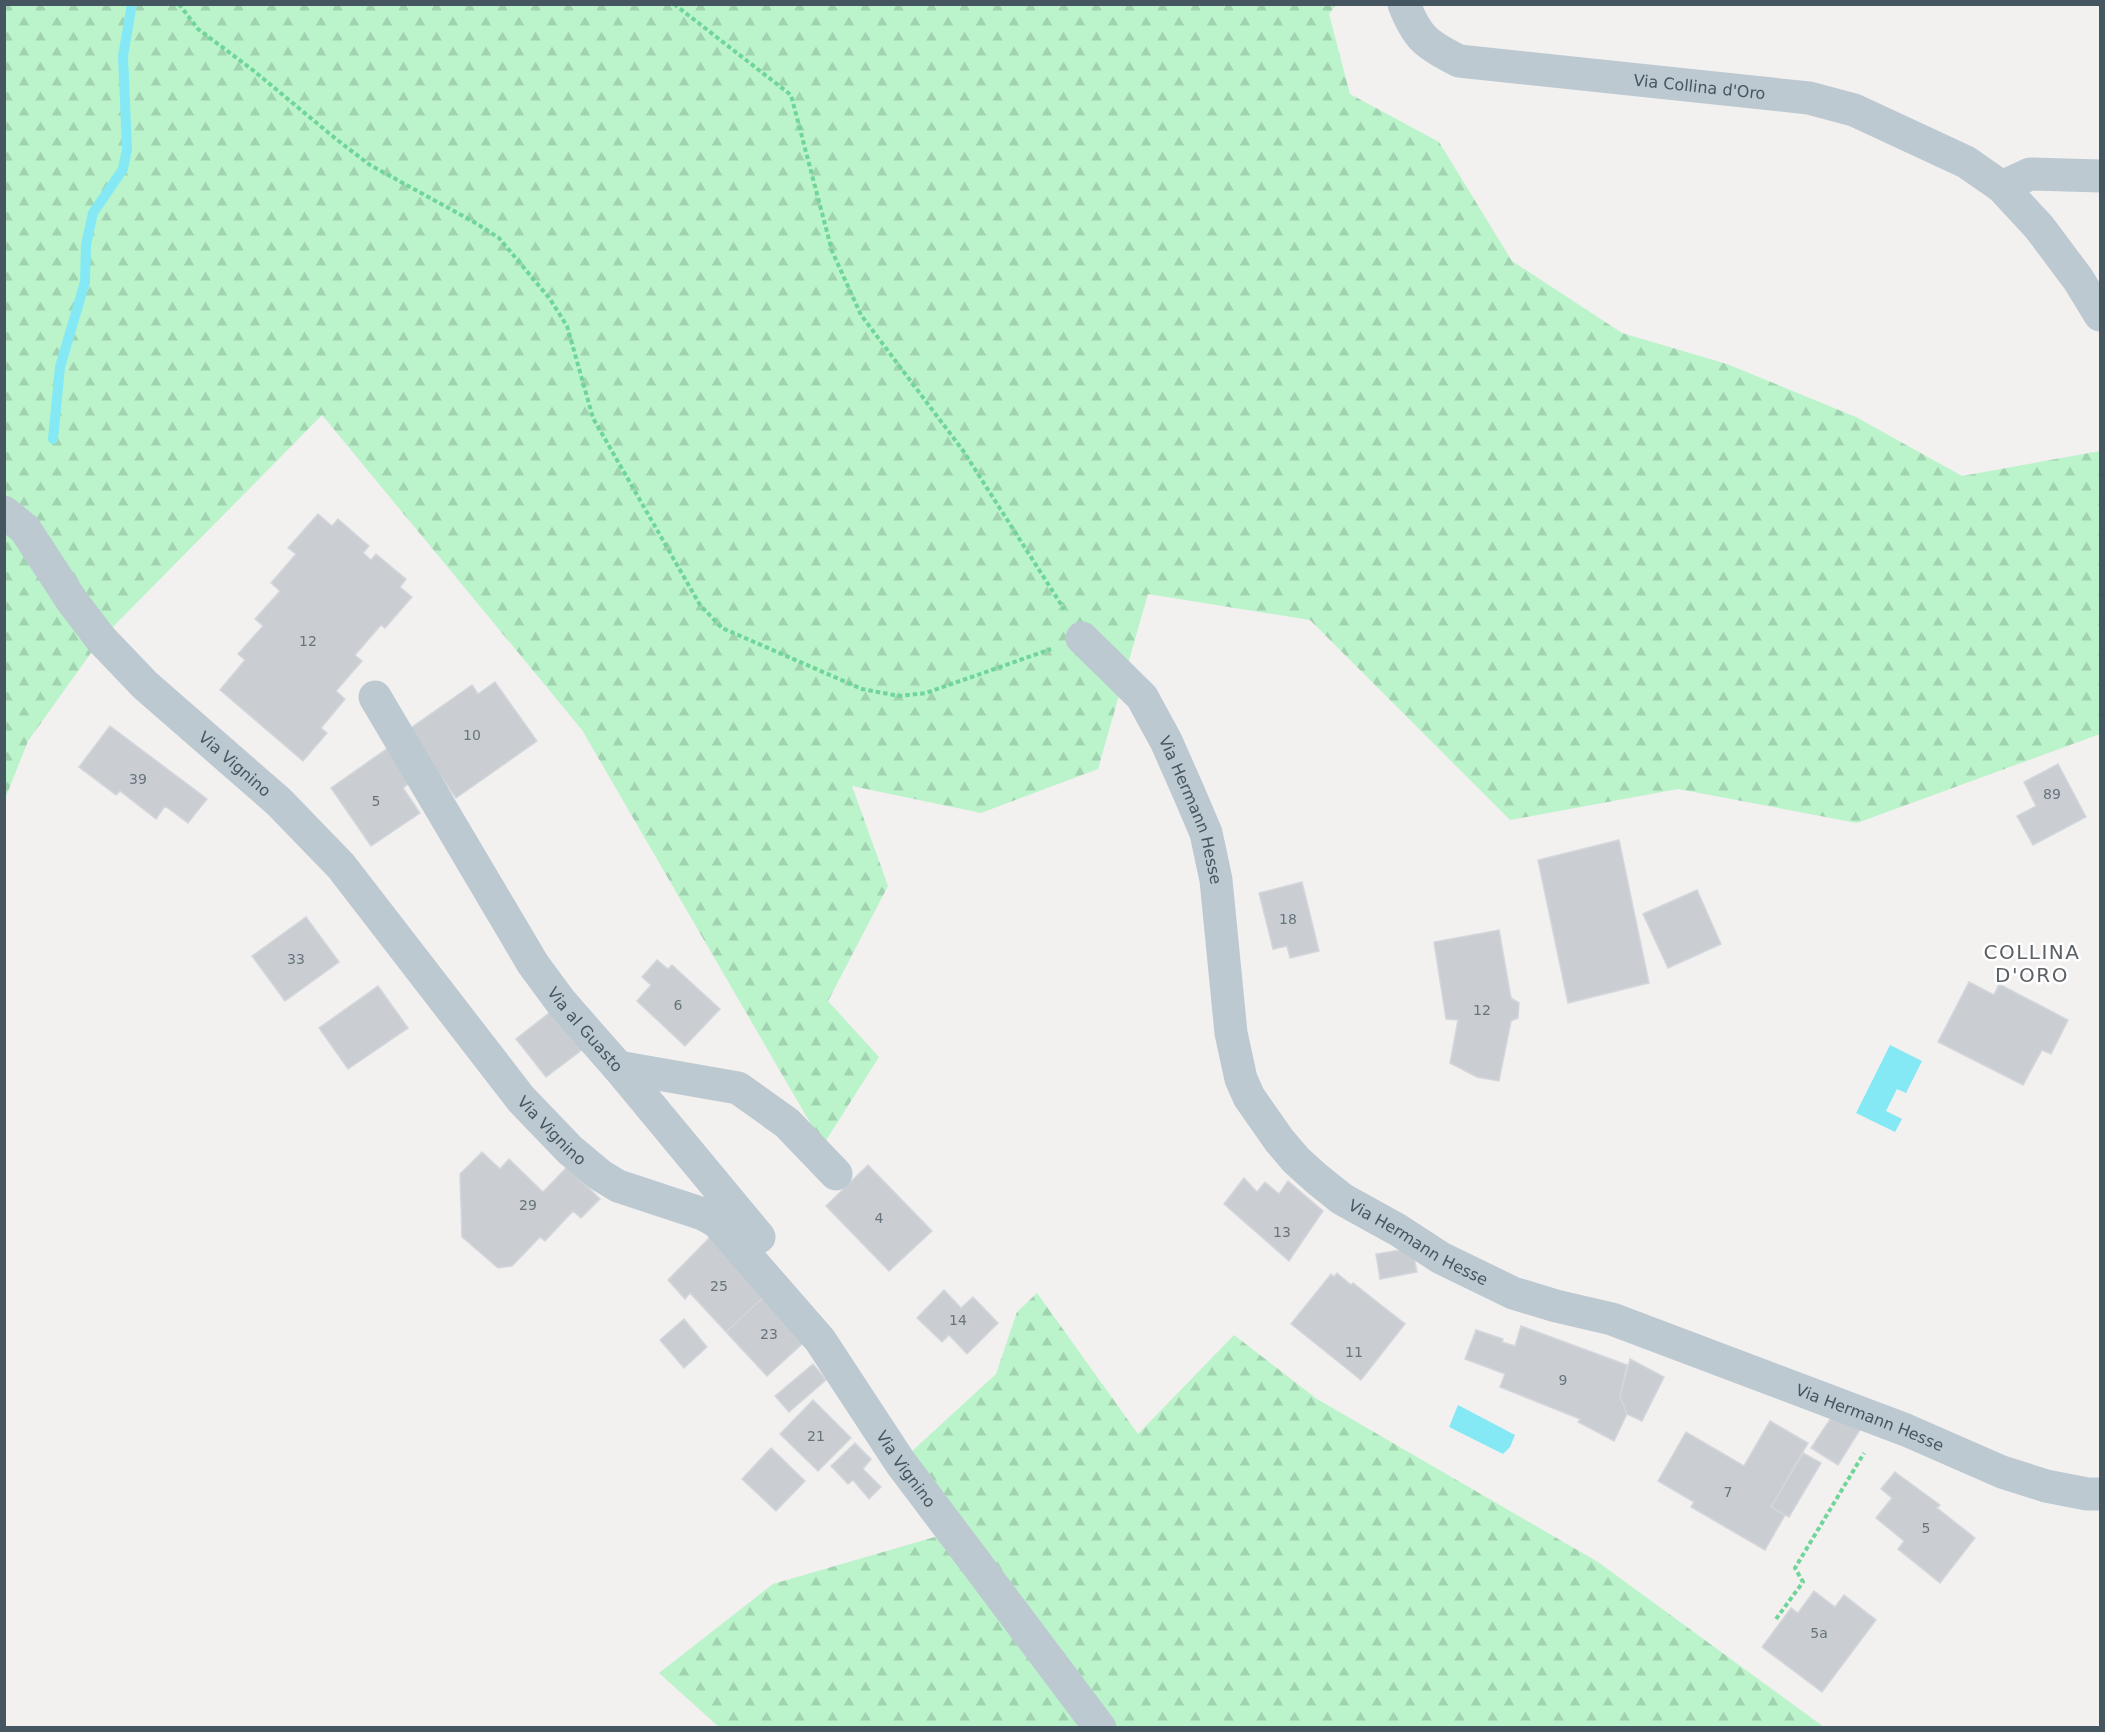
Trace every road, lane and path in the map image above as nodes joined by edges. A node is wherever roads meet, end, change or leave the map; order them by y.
1 (179, 4) edge
2 (674, 4) edge
3 (1404, 4) edge
4 (2100, 176) edge
5 (2002, 187) junction
6 (2100, 315) edge
7 (4, 512) edge
8 (1082, 638) junction
9 (375, 697) dead end
10 (618, 1067) junction
11 (836, 1174) dead end
12 (820, 1340) junction
13 (1882, 1422) junction
14 (2100, 1494) edge
15 (1776, 1619) dead end
16 (1100, 1728) edge

1 - 8 path
2 - 8 path
3 - 5 street, Via Collina d'Oro
4 - 5 street
5 - 6 street, Via Collina d'Oro
7 - 12 street, Via Vignino
8 - 13 street, Via Hermann Hesse
9 - 10 street, Via al Guasto
10 - 11 street
10 - 12 street, Via al Guasto
12 - 16 street, Via Vignino
13 - 14 street, Via Hermann Hesse
13 - 15 path

